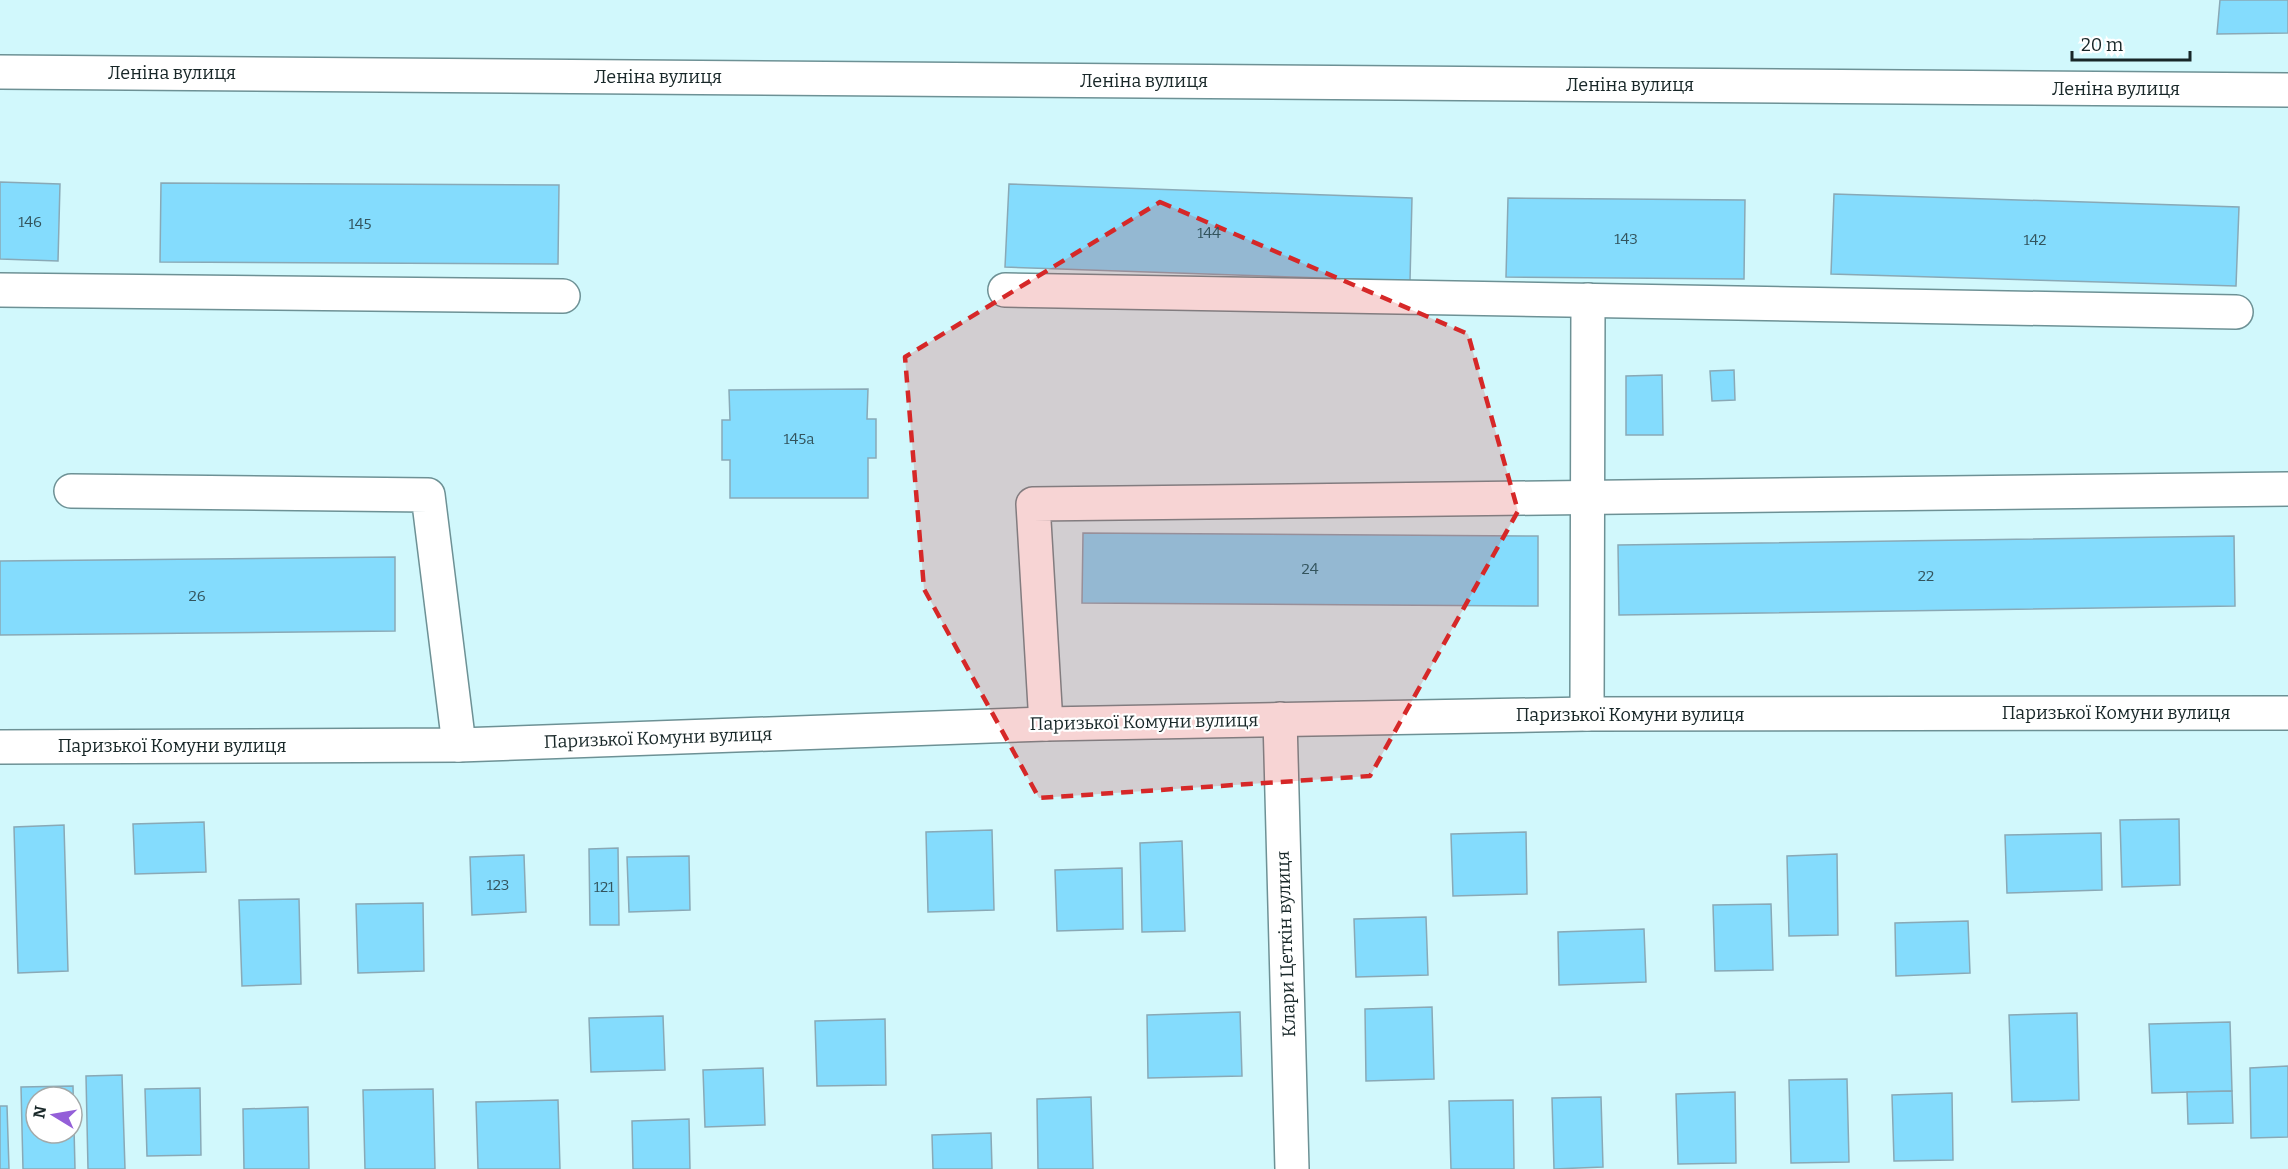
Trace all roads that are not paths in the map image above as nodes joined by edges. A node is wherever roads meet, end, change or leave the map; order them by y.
1 (0, 72) edge
2 (2288, 90) edge
3 (0, 290) edge
4 (1005, 290) dead end
5 (563, 296) dead end
6 (1588, 300) junction
7 (2236, 312) dead end
8 (2288, 489) edge
9 (71, 491) dead end
10 (1587, 497) junction
11 (2288, 713) edge
12 (1587, 714) junction
13 (1280, 719) junction
14 (1046, 724) junction
15 (459, 745) junction
16 (0, 747) edge
17 (1292, 1169) edge

1 - 2 street, Леніна вулиця
3 - 5 street
4 - 6 street
6 - 7 street
6 - 10 street
8 - 10 street
9 - 15 street
10 - 12 street
10 - 14 street
11 - 12 street, Паризької Комуни вулиця
12 - 13 street, Паризької Комуни вулиця
13 - 14 street, Паризької Комуни вулиця
13 - 17 street, Клари Цеткін вулиця
14 - 15 street, Паризької Комуни вулиця
15 - 16 street, Паризької Комуни вулиця

